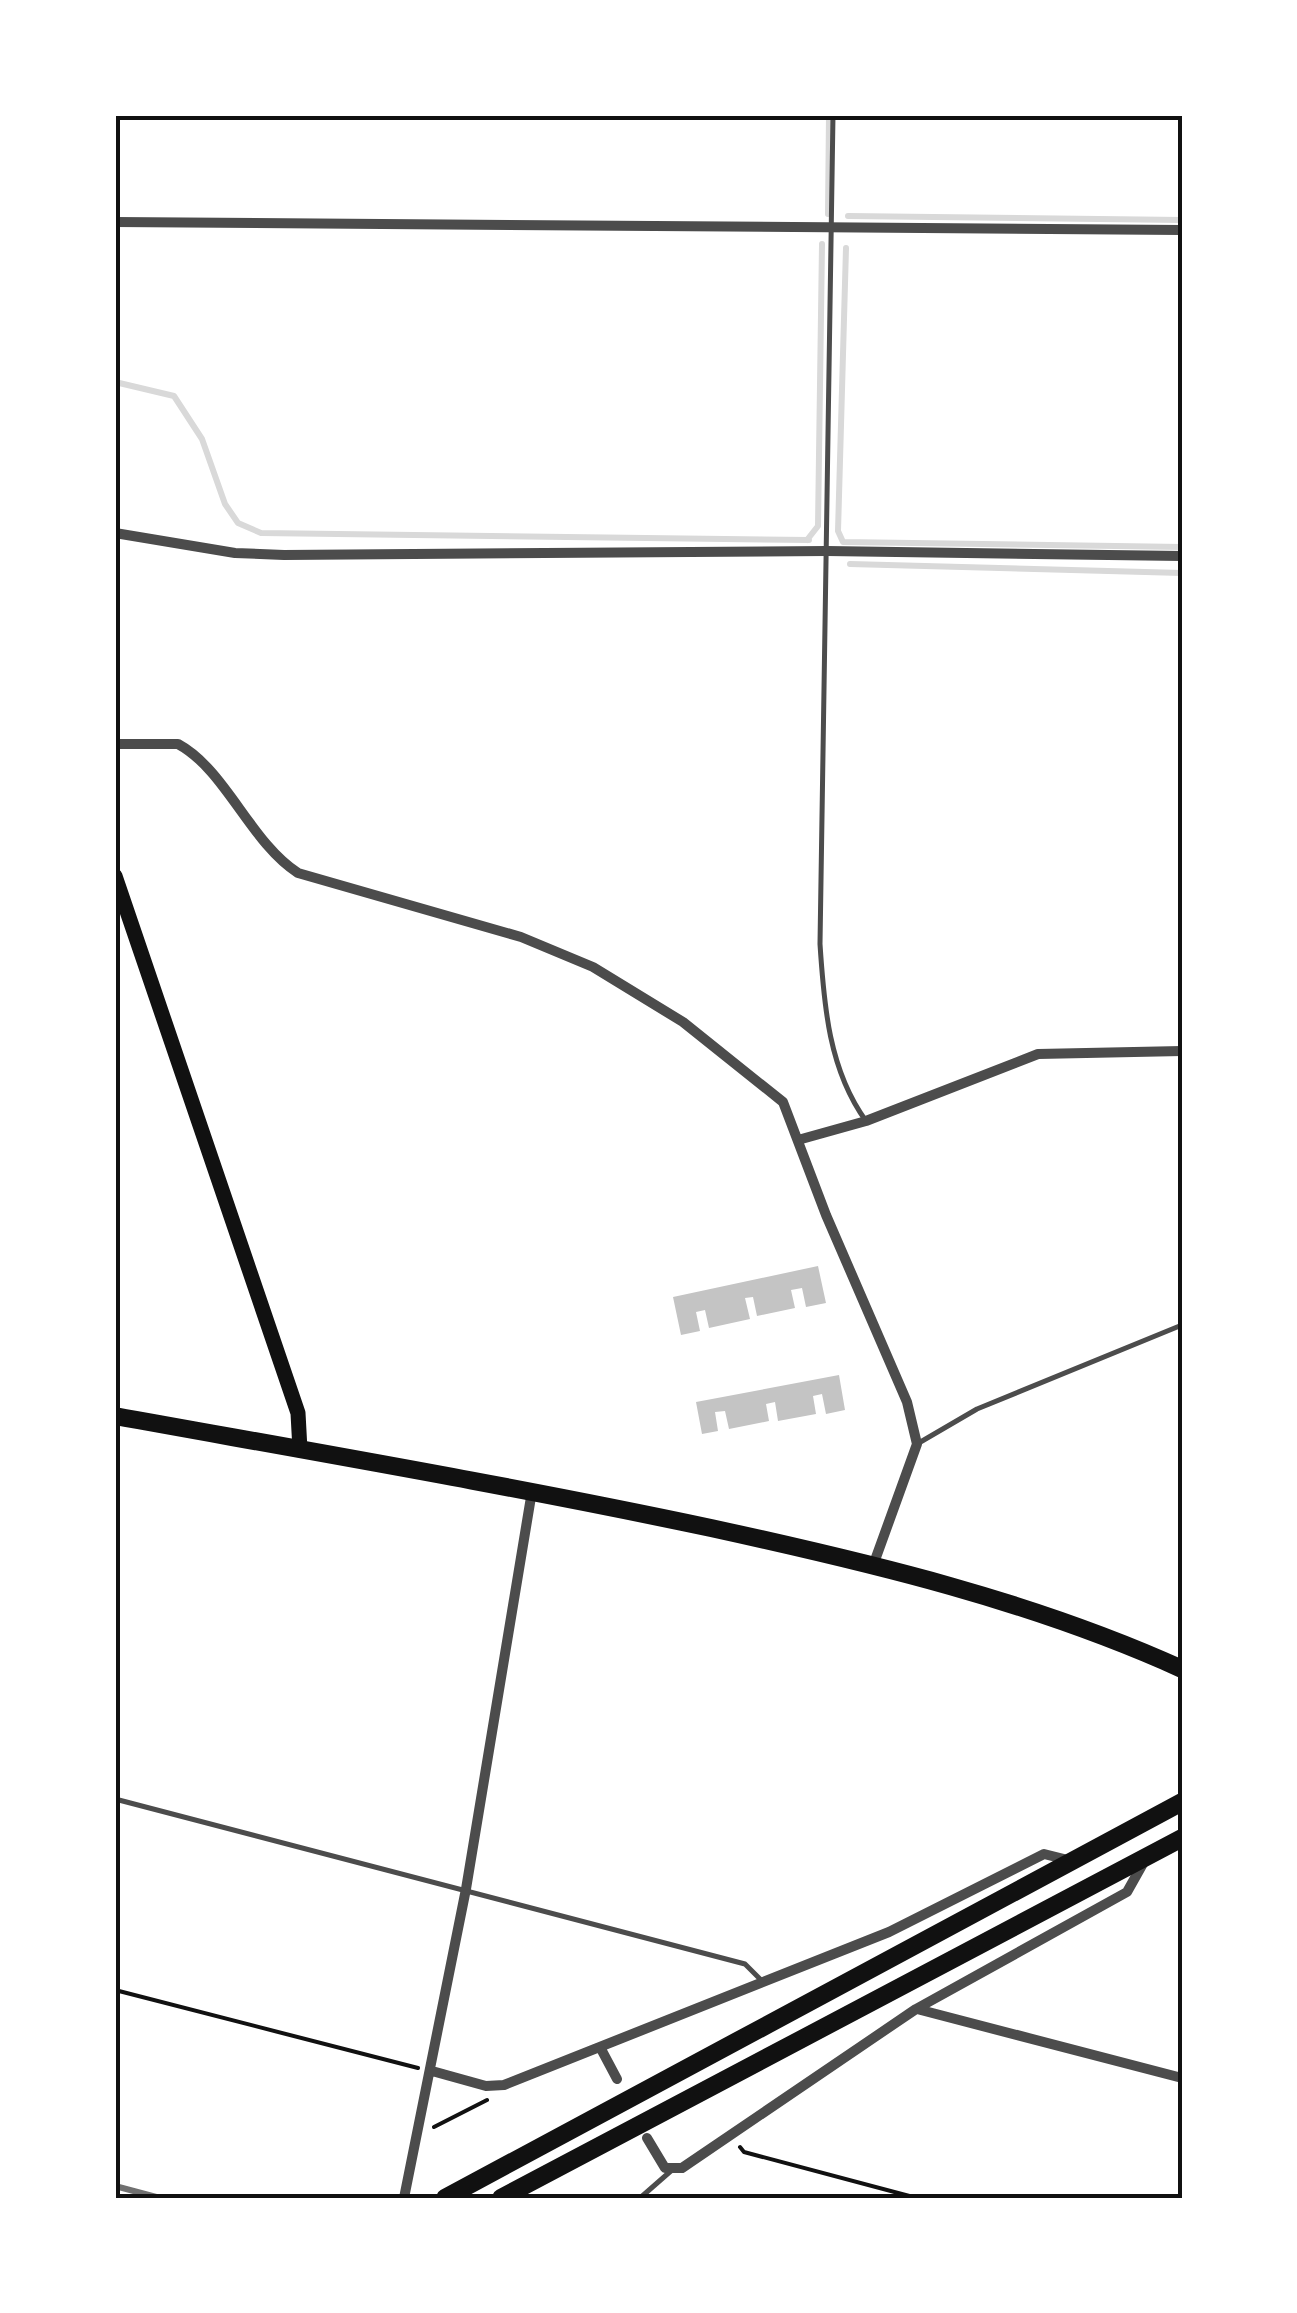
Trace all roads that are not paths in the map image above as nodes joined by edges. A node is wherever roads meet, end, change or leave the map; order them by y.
1 (833, 115) edge
2 (115, 222) edge
3 (833, 226) junction
4 (1182, 230) edge
5 (115, 533) edge
6 (826, 551) junction
7 (1182, 556) edge
8 (115, 744) edge
9 (115, 876) edge
10 (1182, 1052) edge
11 (866, 1120) junction
12 (798, 1140) junction
13 (1182, 1325) edge
14 (115, 1416) edge
15 (917, 1444) junction
16 (300, 1450) junction
17 (532, 1490) junction
18 (874, 1563) junction
19 (1182, 1669) edge
20 (115, 1799) edge
21 (1182, 1802) edge
22 (1182, 1838) edge
23 (1146, 1858) junction
24 (1073, 1861) junction
25 (466, 1889) junction
26 (764, 1984) junction
27 (916, 2009) junction
28 (600, 2048) junction
29 (432, 2071) junction
30 (1182, 2078) edge
31 (617, 2080) dead end
32 (647, 2138) dead end
33 (672, 2170) junction
34 (448, 2196) edge
35 (404, 2198) edge
36 (501, 2198) edge
37 (640, 2198) edge

1 - 3 lane
2 - 3 street
3 - 4 street
3 - 6 lane
5 - 6 street
6 - 7 street
6 - 11 lane
8 - 12 street
9 - 16 main road
10 - 11 street
11 - 12 street
12 - 15 street
13 - 15 lane
14 - 16 main road
15 - 18 street
16 - 17 main road
17 - 18 main road
17 - 25 street
18 - 19 main road
20 - 25 lane
21 - 24 main road
22 - 23 main road
23 - 27 street
23 - 36 main road
24 - 26 street
24 - 34 main road
25 - 26 lane
25 - 29 street
26 - 28 street
27 - 30 street
27 - 33 street
28 - 29 street
28 - 31 street
29 - 35 street
32 - 33 street
33 - 37 lane

